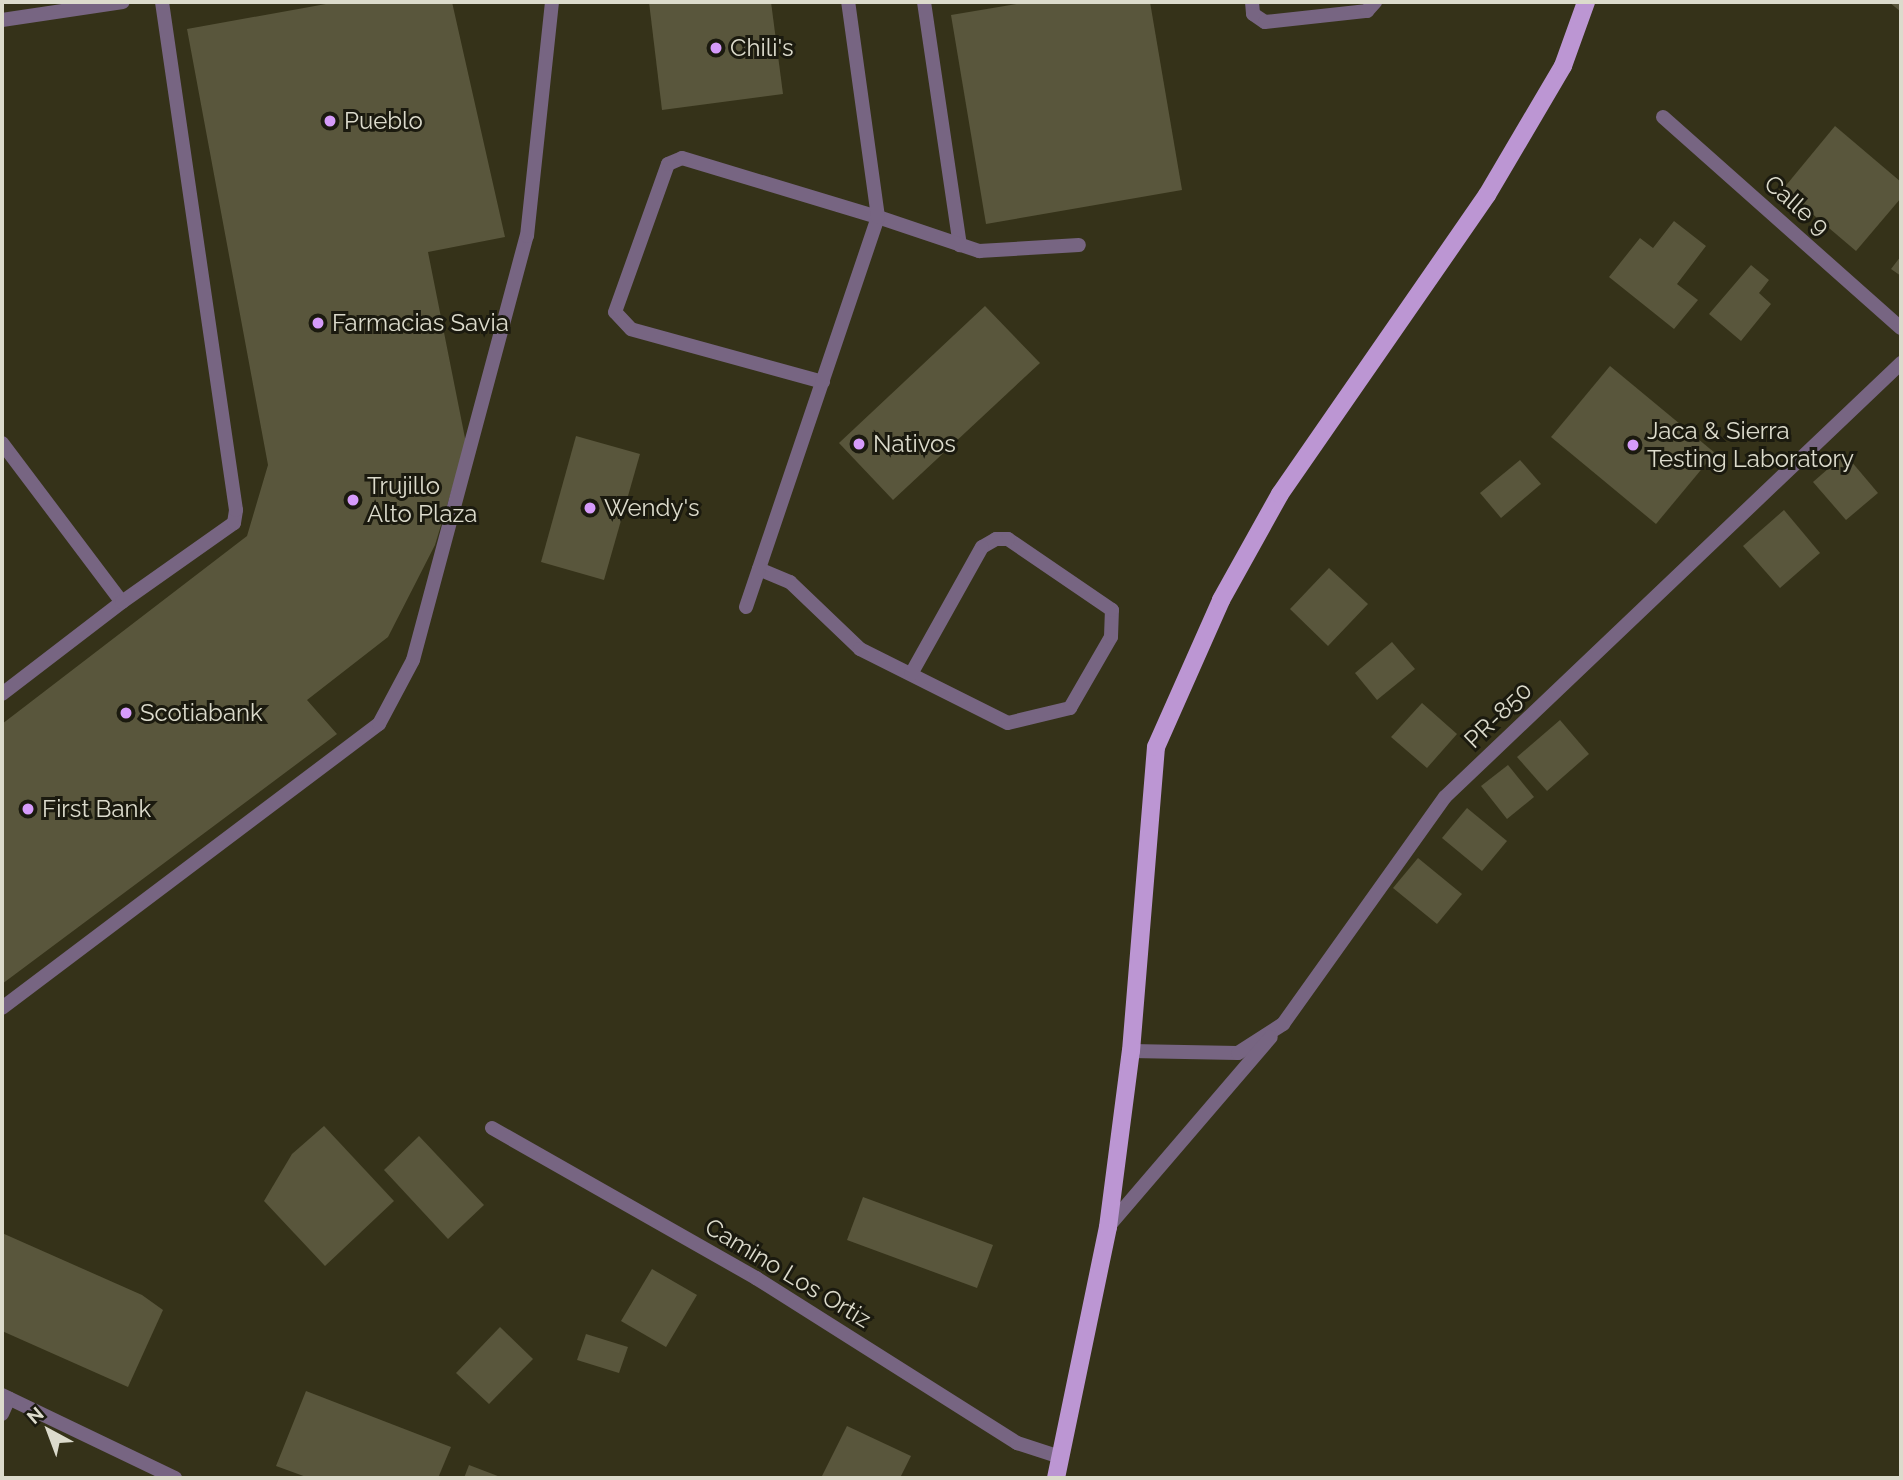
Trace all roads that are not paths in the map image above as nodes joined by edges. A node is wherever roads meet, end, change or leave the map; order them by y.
1 (122, 2) edge
2 (162, 2) edge
3 (552, 2) edge
4 (848, 2) edge
5 (924, 2) edge
6 (1375, 2) edge
7 (1587, 2) edge
8 (1253, 8) edge
9 (2, 20) edge
10 (1663, 117) dead end
11 (878, 217) junction
12 (960, 245) junction
13 (1079, 245) dead end
14 (1901, 328) edge
15 (1901, 363) edge
16 (822, 382) junction
17 (2, 443) edge
18 (759, 569) junction
19 (122, 602) junction
20 (746, 607) dead end
21 (911, 674) junction
22 (2, 694) edge
23 (2, 1007) edge
24 (1283, 1024) junction
25 (1131, 1051) junction
26 (492, 1128) dead end
27 (1108, 1227) junction
28 (5, 1396) edge
29 (2, 1414) edge
30 (1060, 1457) junction
31 (175, 1478) edge
32 (1056, 1478) edge

1 - 9 street
2 - 19 street
3 - 23 street
4 - 11 street
5 - 12 street
6 - 8 street
7 - 25 main road
10 - 14 street, Calle 9
11 - 12 street
11 - 16 street
11 - 16 street
12 - 13 street
15 - 24 street, PR-850 / PR-850
16 - 18 street
17 - 19 street
18 - 20 street
18 - 21 street
19 - 22 street
21 - 21 street
24 - 25 street, PR-850 / PR-850
24 - 27 street
25 - 27 main road
26 - 30 street, Camino Los Ortiz
27 - 30 main road
28 - 29 street
28 - 31 street
30 - 32 main road

